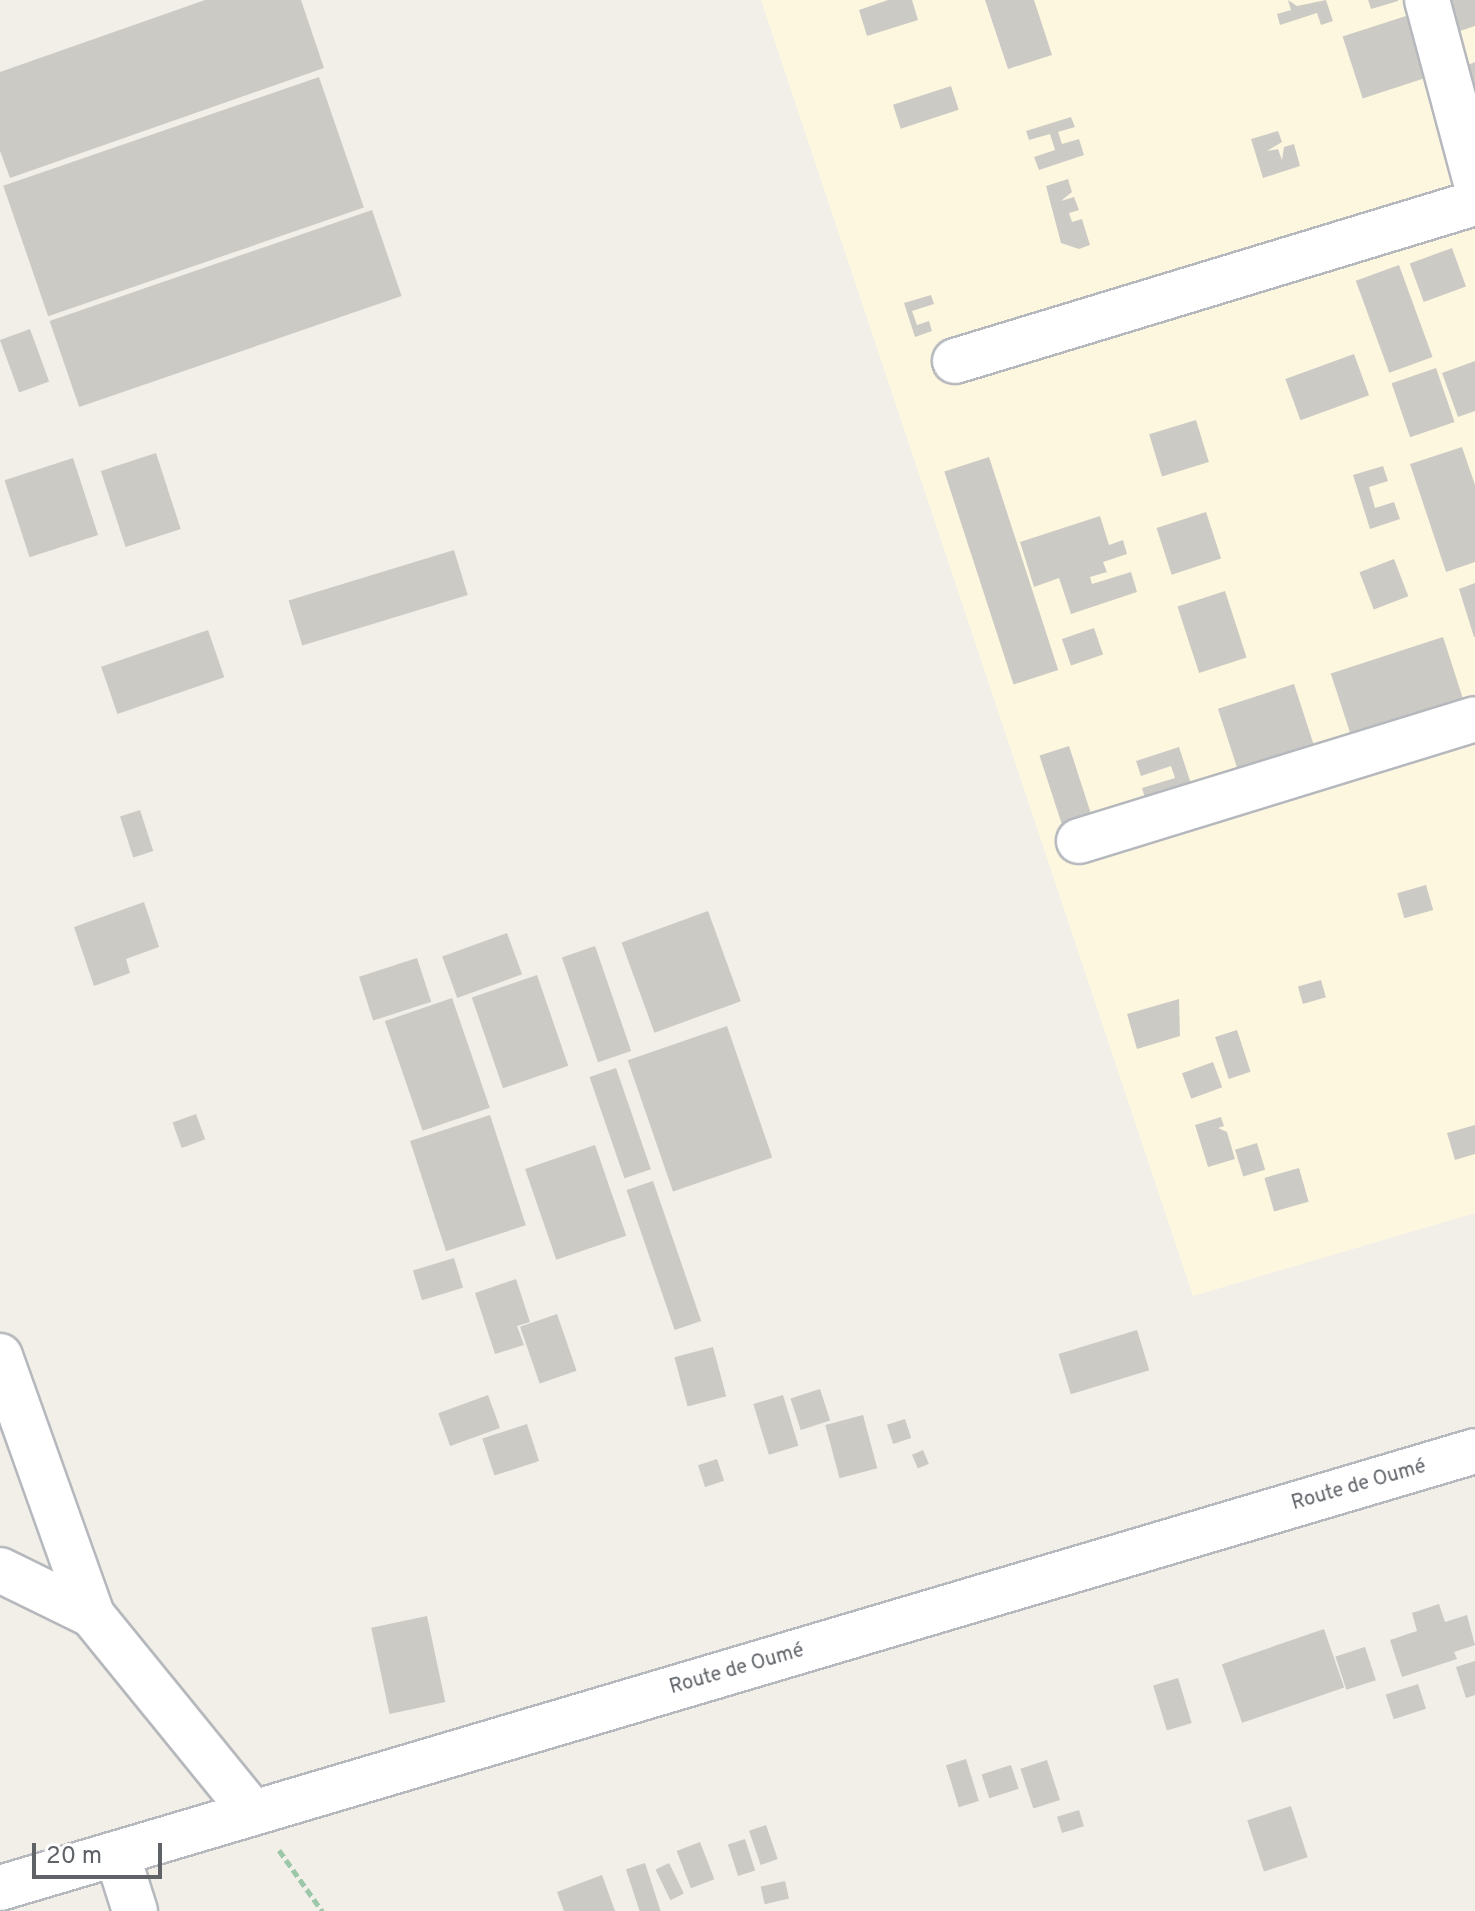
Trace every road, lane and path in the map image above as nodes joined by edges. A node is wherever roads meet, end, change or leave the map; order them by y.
1 (1427, 0) edge
2 (1475, 179) edge
3 (1475, 203) edge
4 (955, 361) dead end
5 (1475, 719) edge
6 (1079, 841) dead end
7 (0, 1356) edge
8 (1475, 1451) edge
9 (0, 1570) edge
10 (92, 1615) junction
11 (253, 1813) junction
12 (117, 1854) junction
13 (0, 1888) edge
14 (135, 1911) edge
15 (322, 1911) edge

1 - 2 street
3 - 4 street
5 - 6 street
7 - 10 street
8 - 11 street, Route de Oumé
9 - 10 street
10 - 11 street
11 - 12 street, Route de Oumé
11 - 15 path
12 - 13 street, Route de Oumé
12 - 14 street

